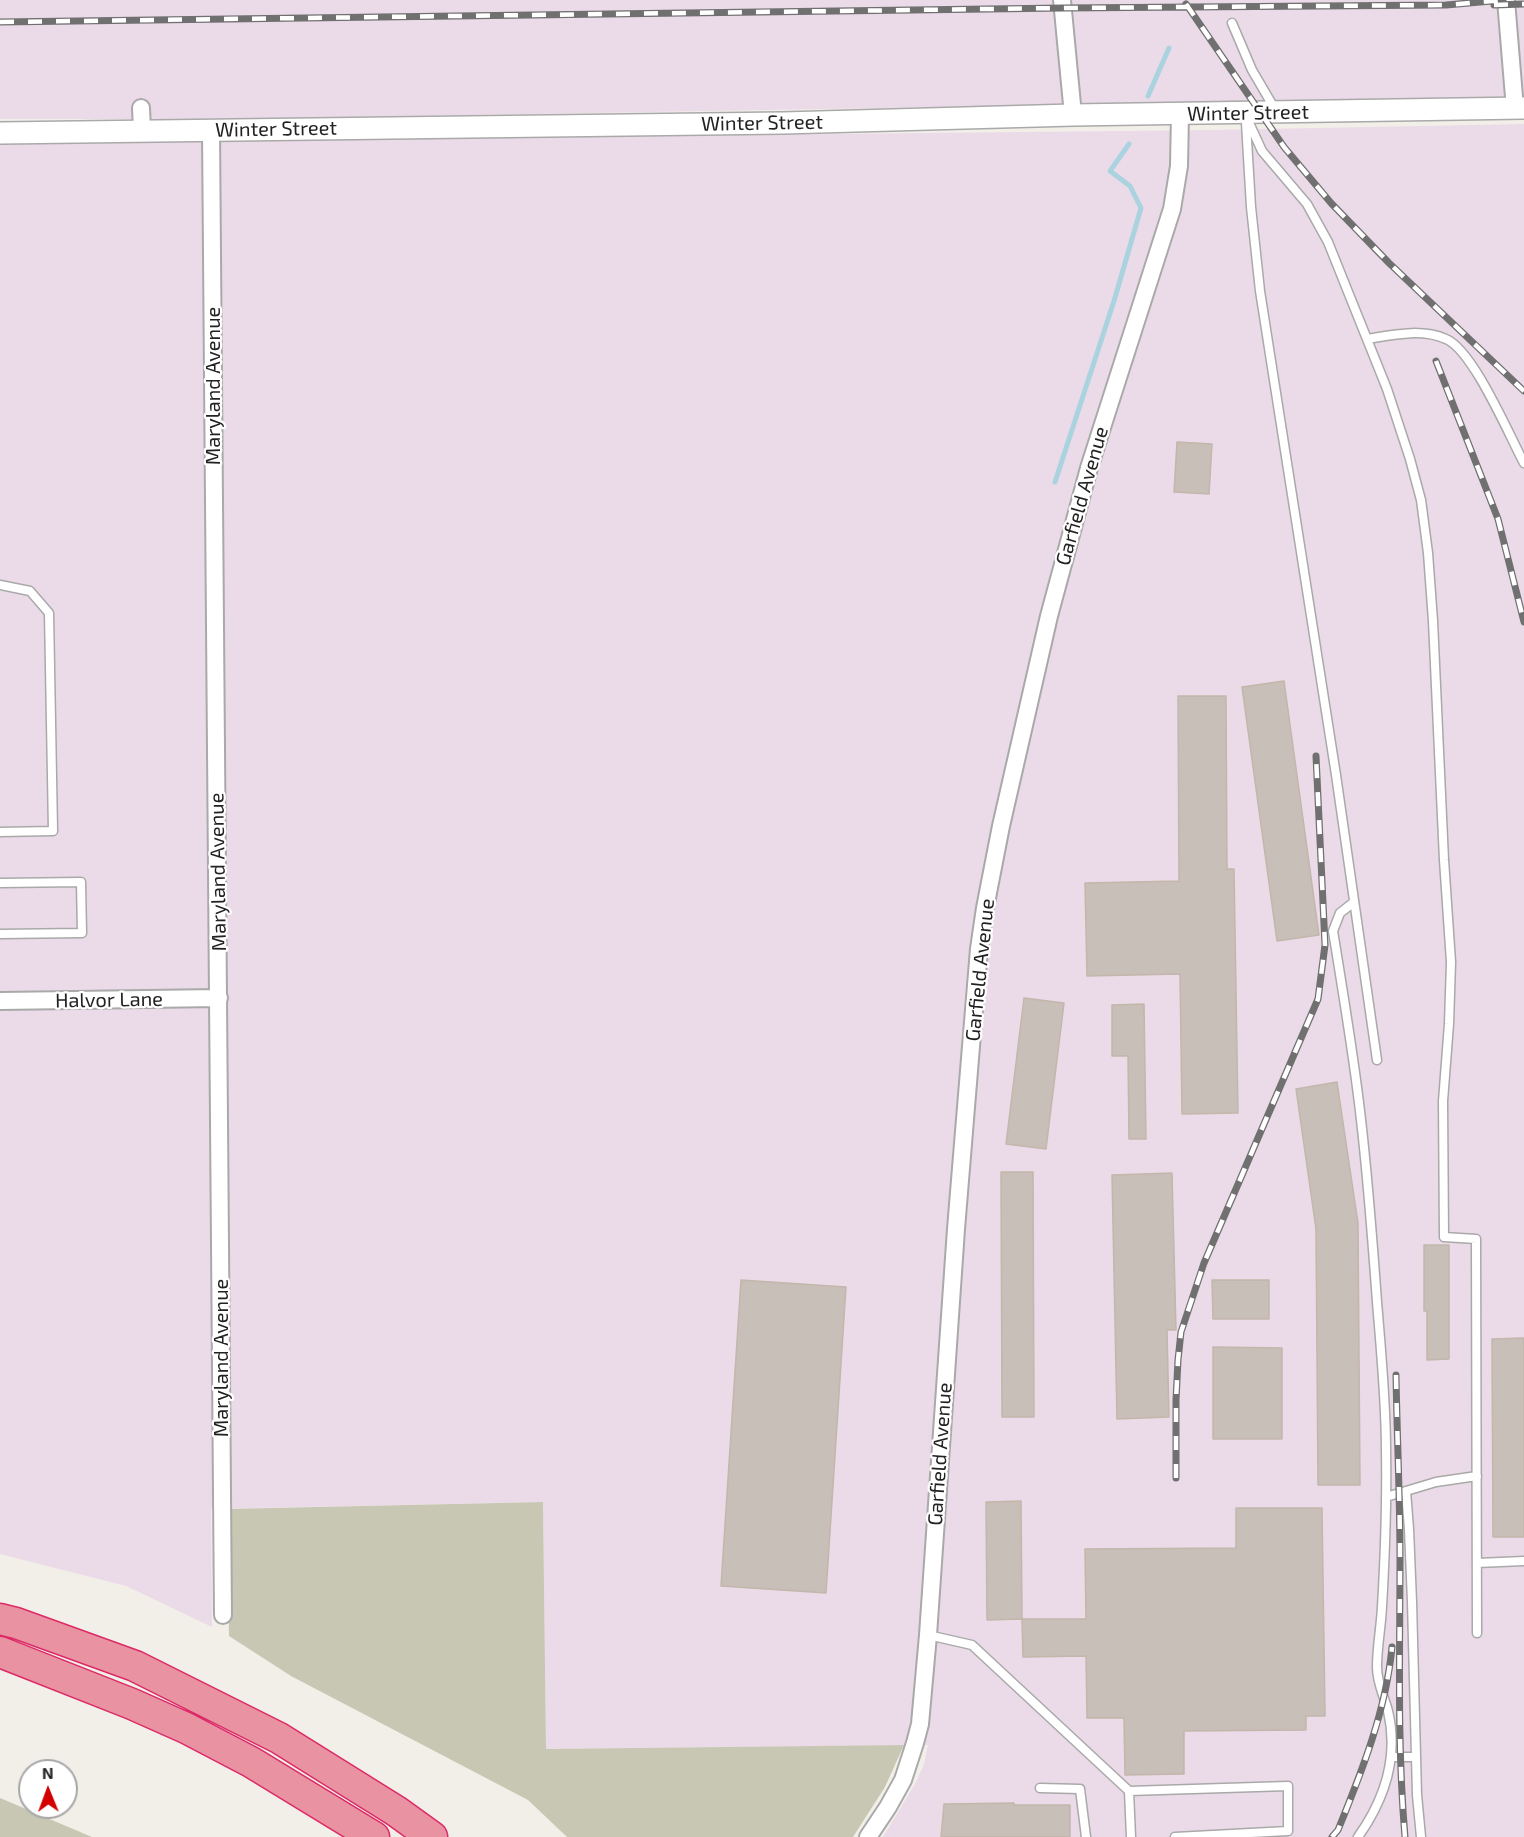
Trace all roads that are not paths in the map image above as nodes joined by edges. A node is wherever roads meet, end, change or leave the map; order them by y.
1 (1062, 0) edge
2 (1506, 0) edge
3 (1232, 23) dead end
4 (141, 108) dead end
5 (1520, 109) edge
6 (1245, 113) junction
7 (1277, 113) junction
8 (1180, 114) junction
9 (1073, 115) junction
10 (211, 129) junction
11 (142, 130) junction
12 (0, 133) edge
13 (1367, 339) junction
14 (1524, 464) edge
15 (0, 585) edge
16 (0, 832) edge
17 (0, 884) edge
18 (1354, 902) junction
19 (0, 934) edge
20 (219, 998) junction
21 (0, 1001) edge
22 (1377, 1060) dead end
23 (1477, 1476) junction
24 (1406, 1491) junction
25 (1386, 1497) junction
26 (1524, 1562) edge
27 (1477, 1563) junction
28 (223, 1615) dead end
29 (0, 1619) edge
30 (1477, 1634) dead end
31 (928, 1635) junction
32 (0, 1652) edge
33 (1391, 1757) junction
34 (1416, 1757) junction
35 (1040, 1788) dead end
36 (1129, 1791) junction
37 (1285, 1834) edge
38 (374, 1837) edge
39 (432, 1837) edge
40 (868, 1837) edge
41 (1086, 1837) edge
42 (1131, 1837) edge
43 (1176, 1837) edge
44 (1358, 1837) edge
45 (1421, 1837) edge

1 - 9 street
2 - 5 street
3 - 7 lane
4 - 11 street
5 - 7 street, Winter Street
6 - 7 street, Winter Street
6 - 8 street, Winter Street
6 - 13 lane
6 - 18 lane
8 - 9 street, Winter Street
8 - 31 street, Garfield Avenue
9 - 10 street, Winter Street
10 - 11 street, Winter Street
10 - 20 street, Maryland Avenue
11 - 12 street, Winter Street
13 - 14 lane
13 - 23 lane
15 - 16 lane
17 - 19 lane
18 - 22 lane
18 - 25 lane
20 - 21 street, Halvor Lane
20 - 28 street, Maryland Avenue
23 - 24 lane
23 - 27 lane
24 - 25 lane
24 - 34 lane
25 - 33 lane
26 - 27 lane
27 - 30 lane
29 - 39 highway
31 - 36 lane
31 - 40 street, Garfield Avenue
32 - 38 highway
33 - 34 lane
33 - 44 lane
34 - 45 lane
35 - 41 lane
36 - 37 lane
36 - 42 lane
37 - 43 lane

